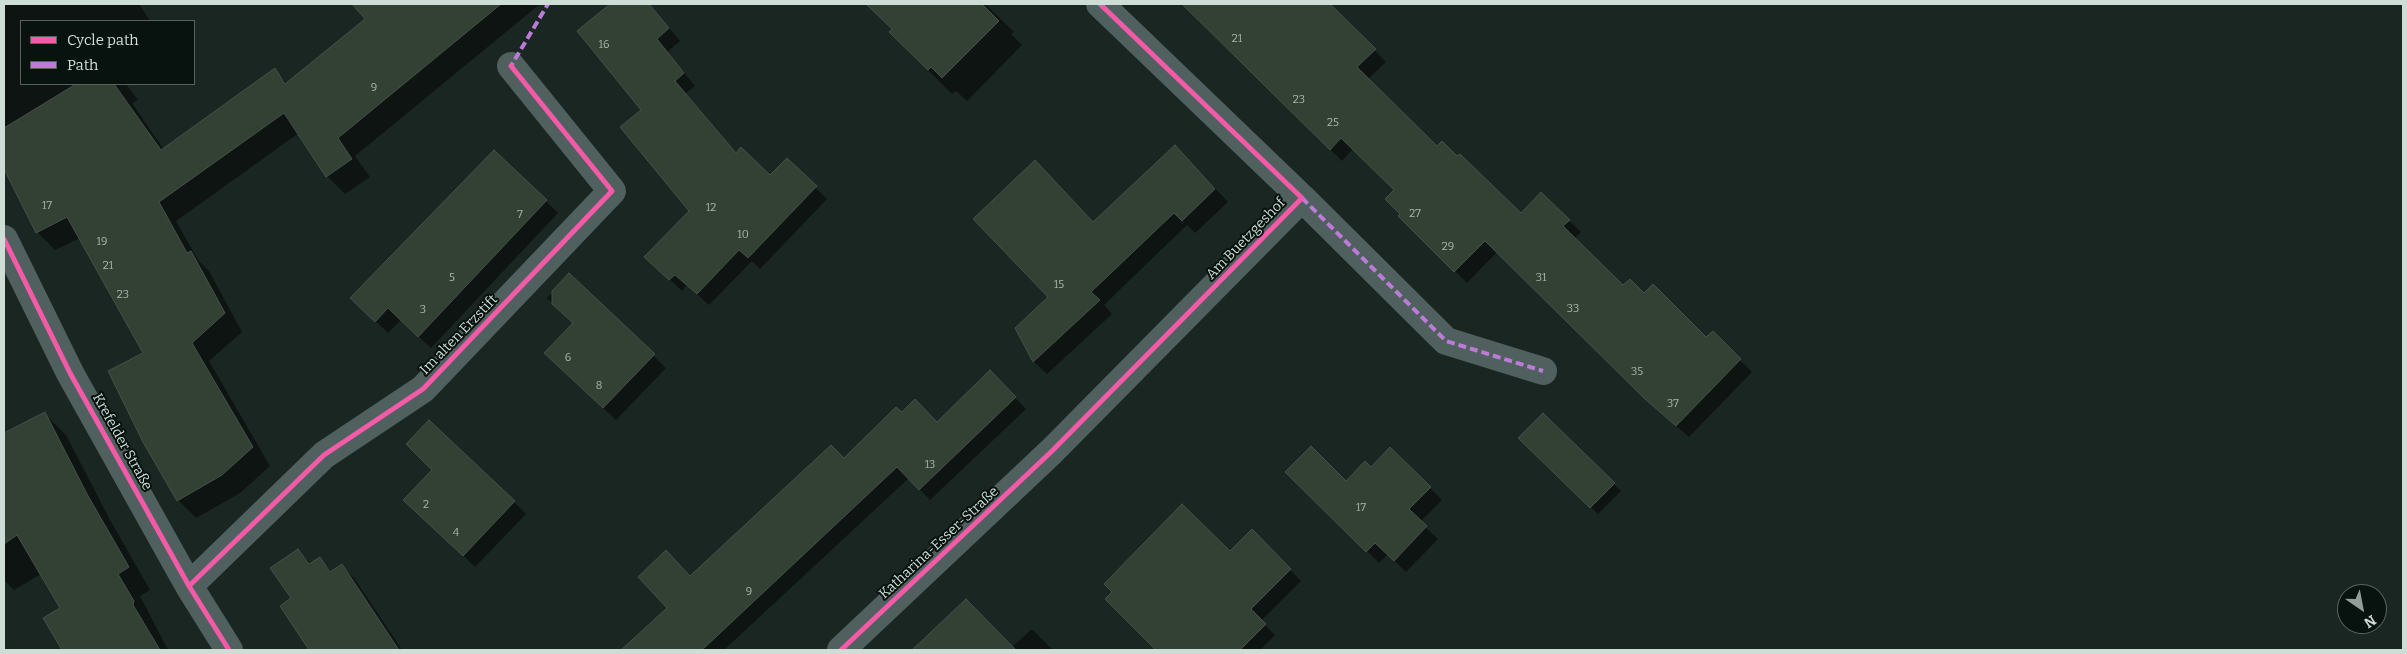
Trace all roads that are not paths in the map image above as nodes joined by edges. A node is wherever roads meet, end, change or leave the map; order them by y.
1 (1100, 4) edge
2 (511, 66) dead end
3 (1302, 198) junction
4 (4, 239) edge
5 (1543, 372) dead end
6 (1052, 451) joint
7 (189, 586) junction
8 (229, 650) edge
9 (841, 650) edge

1 - 3 street, Am Buetzgeshof
2 - 7 street, Im alten Erzstift
3 - 5 street, Am Buetzgeshof
3 - 6 street, Am Buetzgeshof
4 - 7 street, Krefelder Straße
6 - 9 street, Katharina-Esser-Straße
7 - 8 street, Krefelder Straße

